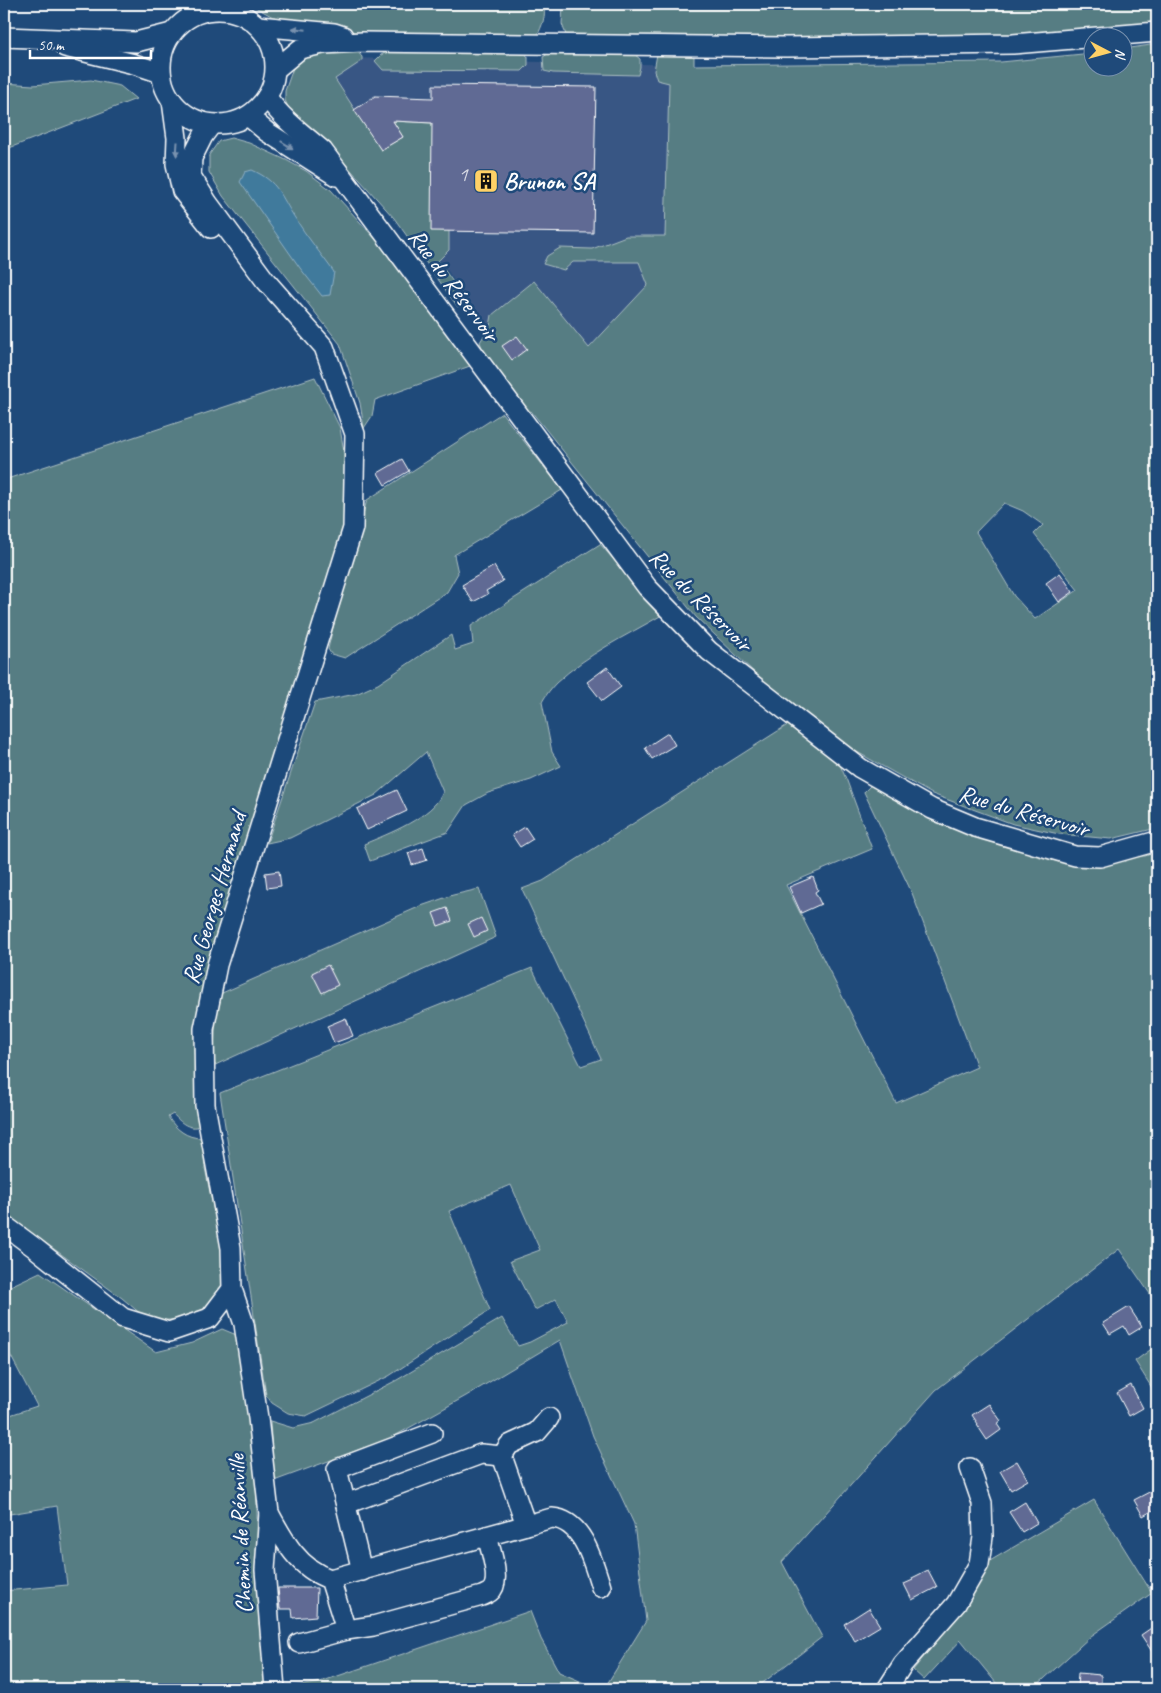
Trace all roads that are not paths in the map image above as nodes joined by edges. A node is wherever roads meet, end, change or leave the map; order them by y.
1 (223, 7) edge
2 (186, 12) edge
3 (258, 26) junction
4 (1157, 32) edge
5 (172, 33) junction
6 (4, 37) edge
7 (24, 38) junction
8 (363, 42) junction
9 (276, 69) junction
10 (161, 73) junction
11 (267, 97) junction
12 (172, 101) junction
13 (248, 116) junction
14 (212, 124) junction
15 (348, 183) junction
16 (264, 280) junction
17 (1157, 841) edge
18 (4, 1226) edge
19 (232, 1289) junction
20 (549, 1418) dead end
21 (432, 1432) dead end
22 (502, 1456) junction
23 (970, 1468) dead end
24 (346, 1504) junction
25 (269, 1513) junction
26 (526, 1525) junction
27 (487, 1536) junction
28 (362, 1571) junction
29 (330, 1579) junction
30 (601, 1587) dead end
31 (346, 1630) junction
32 (300, 1643) dead end
33 (275, 1689) edge
34 (887, 1689) edge

1 - 2 street
1 - 3 street
2 - 5 street
8 -> 3 street
3 - 9 street
4 - 8 street
5 - 7 street
5 - 10 street
6 - 7 street
7 - 10 street
8 - 9 street
9 - 11 street
10 - 12 street
11 - 13 street
11 - 15 street, Rue du Réservoir
12 - 14 street
12 -> 16 street, Rue Georges Hermand
13 - 14 street
13 -> 15 street, Rue du Réservoir
14 - 16 street, Rue Georges Hermand
15 - 17 street, Rue du Réservoir
16 - 19 street, Rue Georges Hermand
18 - 19 street
19 - 25 street, Chemin de Réanville
20 - 22 street
21 - 24 street
22 - 24 street
22 - 26 street
23 - 34 street
24 - 28 street
25 - 29 street
25 - 33 street, Chemin de Réanville
26 - 27 street
26 - 30 street
27 - 28 street
27 - 31 street
28 - 29 street
29 - 31 street
31 - 32 street

